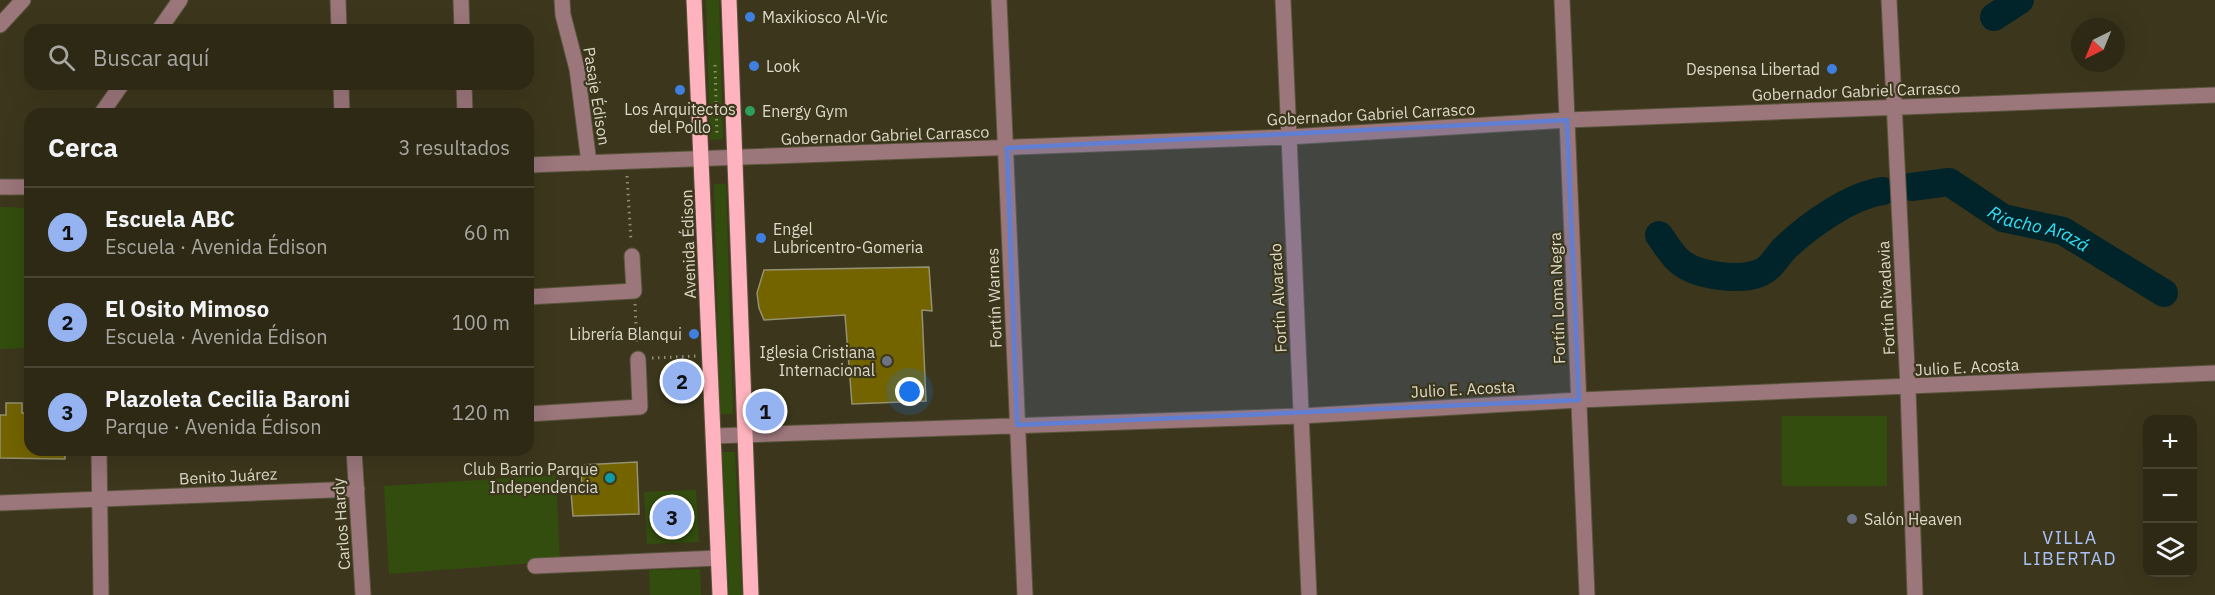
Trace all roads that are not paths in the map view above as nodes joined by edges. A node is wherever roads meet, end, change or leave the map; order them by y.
1 (22, 0) edge
2 (180, 0) edge
3 (338, 0) edge
4 (461, 0) edge
5 (562, 0) edge
6 (694, 0) edge
7 (729, 0) edge
8 (999, 0) edge
9 (1283, 0) edge
10 (1562, 0) edge
11 (1889, 0) edge
12 (163, 24) edge
13 (339, 24) edge
14 (462, 24) edge
15 (0, 25) edge
16 (118, 90) edge
17 (341, 90) edge
18 (464, 90) edge
19 (2215, 95) edge
20 (1894, 107) junction
21 (105, 108) edge
22 (342, 108) edge
23 (465, 108) edge
24 (1567, 120) junction
25 (1288, 137) junction
26 (1007, 148) junction
27 (702, 159) junction
28 (734, 159) junction
29 (589, 163) junction
30 (534, 165) edge
31 (0, 187) edge
32 (24, 187) edge
33 (632, 256) road end
34 (534, 297) edge
35 (638, 359) road end
36 (2215, 373) edge
37 (1908, 388) junction
38 (1579, 400) junction
39 (534, 414) edge
40 (1301, 416) junction
41 (1017, 425) junction
42 (714, 436) junction
43 (746, 436) junction
44 (99, 456) edge
45 (354, 456) edge
46 (357, 489) junction
47 (100, 500) junction
48 (0, 504) edge
49 (718, 558) junction
50 (535, 566) dead end
51 (101, 595) edge
52 (363, 595) edge
53 (720, 595) edge
54 (751, 595) edge
55 (1025, 595) edge
56 (1309, 595) edge
57 (1587, 595) edge
58 (1915, 595) edge

1 - 15 street
2 - 12 street
3 - 13 street
4 - 14 street
5 - 29 street, Pasaje Édison
6 - 27 main road, Avenida Édison
7 - 28 main road
8 - 26 street, Fortín Warnes
9 - 25 street, Fortín Alvarado
10 - 24 street, Fortín Loma Negra
11 - 20 street, Fortín Rivadavia
16 - 21 street
17 - 22 street
18 - 23 street
19 - 20 street, Gobernador Gabriel Carrasco
20 - 24 street, Gobernador Gabriel Carrasco
20 - 37 street, Fortín Rivadavia
24 - 25 street, Gobernador Gabriel Carrasco
24 - 38 street, Fortín Loma Negra
25 - 26 street, Gobernador Gabriel Carrasco
25 - 40 street, Fortín Alvarado
26 - 28 street, Gobernador Gabriel Carrasco
26 - 41 street, Fortín Warnes
27 - 28 street, Gobernador Gabriel Carrasco
27 - 29 street, Gobernador Gabriel Carrasco
27 - 42 main road, Avenida Édison
28 - 43 main road
29 - 30 street, Gobernador Gabriel Carrasco
31 - 32 street
33 - 34 street
35 - 39 street
36 - 37 street, Julio E. Acosta
37 - 38 street, Julio E. Acosta
37 - 58 street, Fortín Rivadavia
38 - 40 street, Julio E. Acosta
38 - 57 street, Fortín Loma Negra
40 - 41 street, Julio E. Acosta
40 - 56 street, Fortín Alvarado
41 - 43 street, Julio E. Acosta
41 - 55 street, Fortín Warnes
42 - 43 street, Julio E. Acosta
42 - 49 main road, Avenida Édison
43 - 54 main road
44 - 47 street
45 - 46 street, Carlos Hardy
46 - 47 street, Benito Juárez
46 - 52 street, Carlos Hardy
47 - 48 street, Benito Juárez
47 - 51 street
49 - 50 street
49 - 53 main road, Avenida Édison

